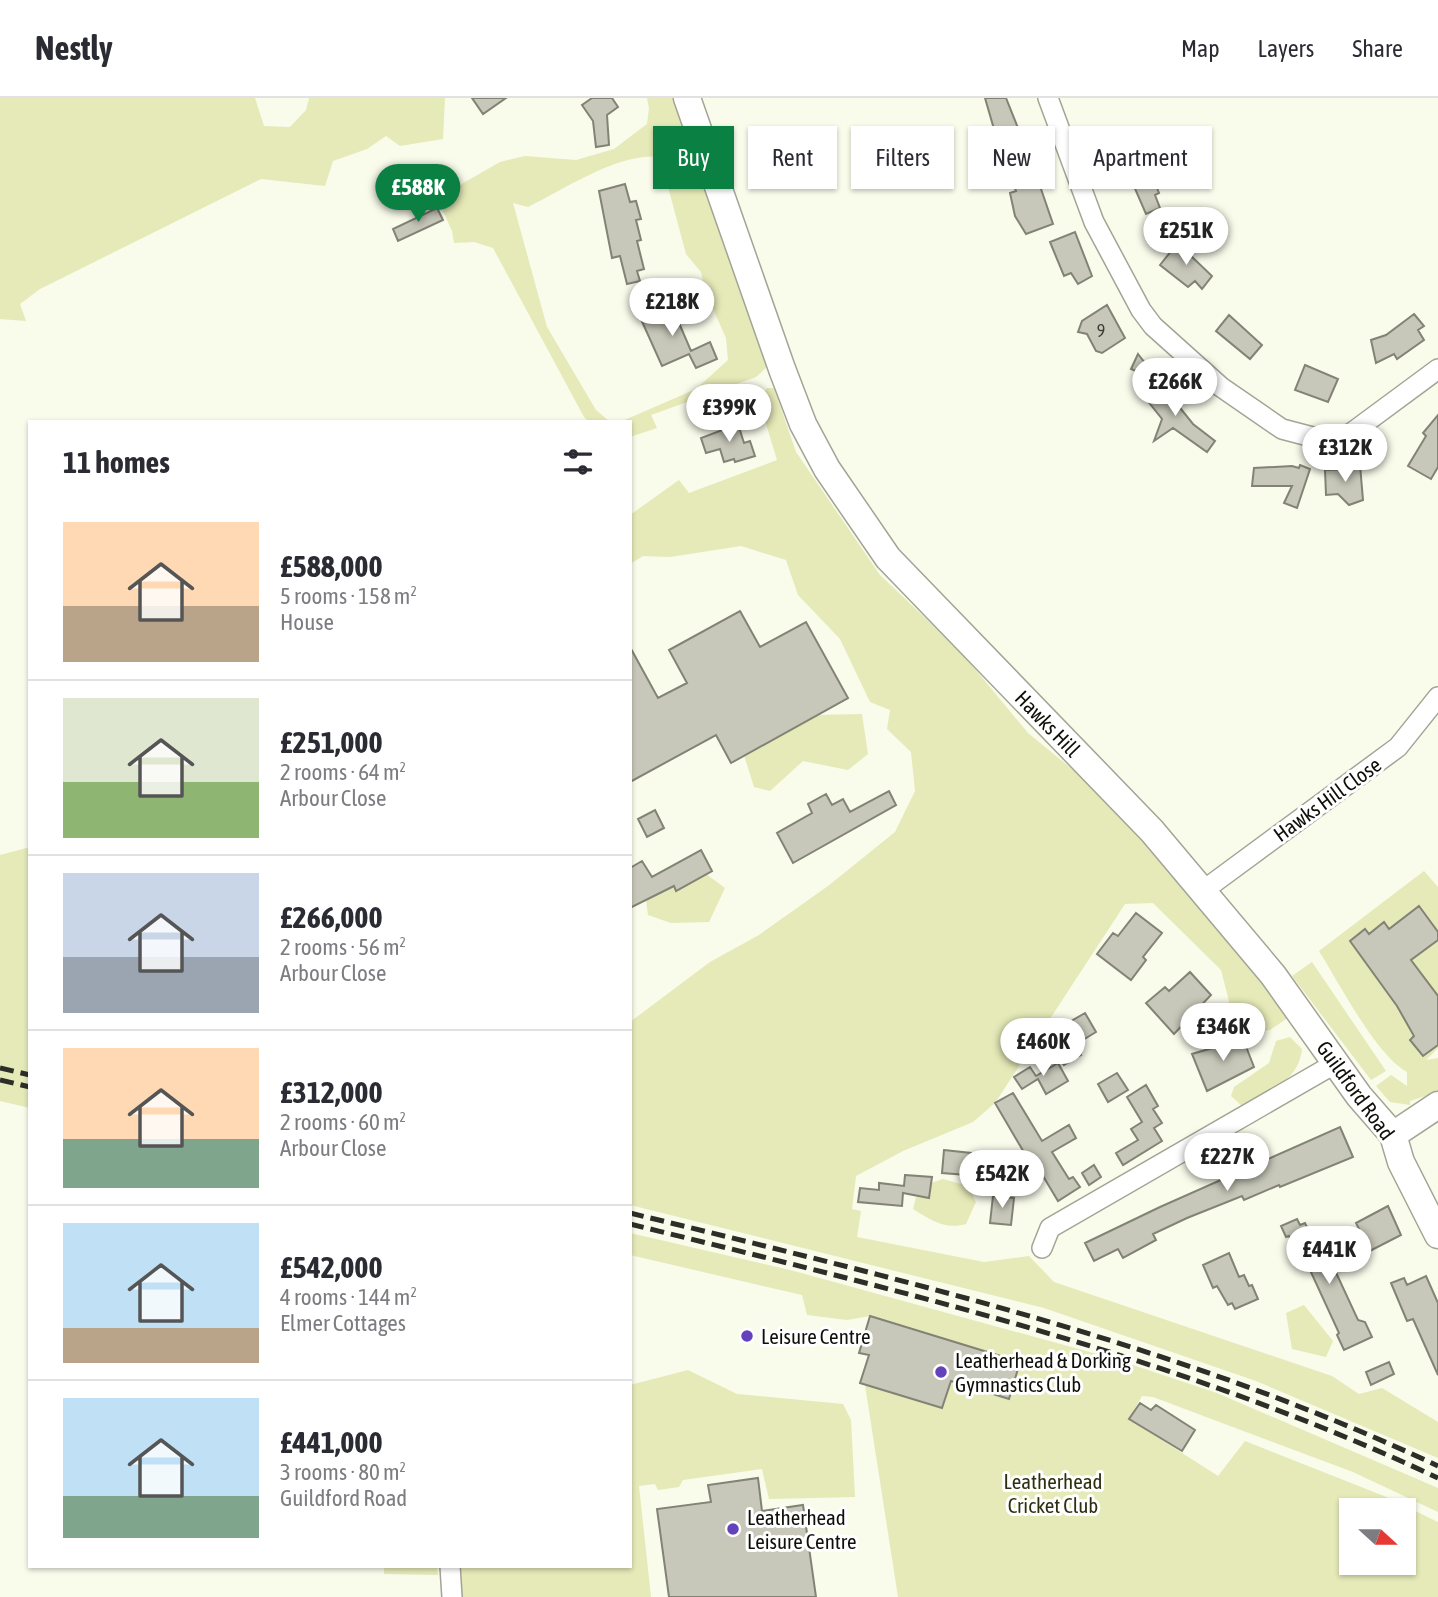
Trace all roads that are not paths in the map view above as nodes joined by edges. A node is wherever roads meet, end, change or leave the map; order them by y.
1 (687, 98) edge
2 (1048, 98) edge
3 (1438, 369) edge
4 (1438, 697) edge
5 (1204, 890) junction
6 (1336, 1063) junction
7 (1438, 1105) edge
8 (1393, 1135) junction
9 (1438, 1235) edge
10 (1042, 1248) dead end
11 (450, 1568) edge
12 (452, 1597) edge

1 - 5 main road, Hawks Hill
2 - 3 street
4 - 5 street, Hawks Hill Close
5 - 6 main road, Guildford Road
6 - 8 main road, Guildford Road
6 - 10 street
7 - 8 main road
8 - 9 main road, Guildford Road
11 - 12 street

